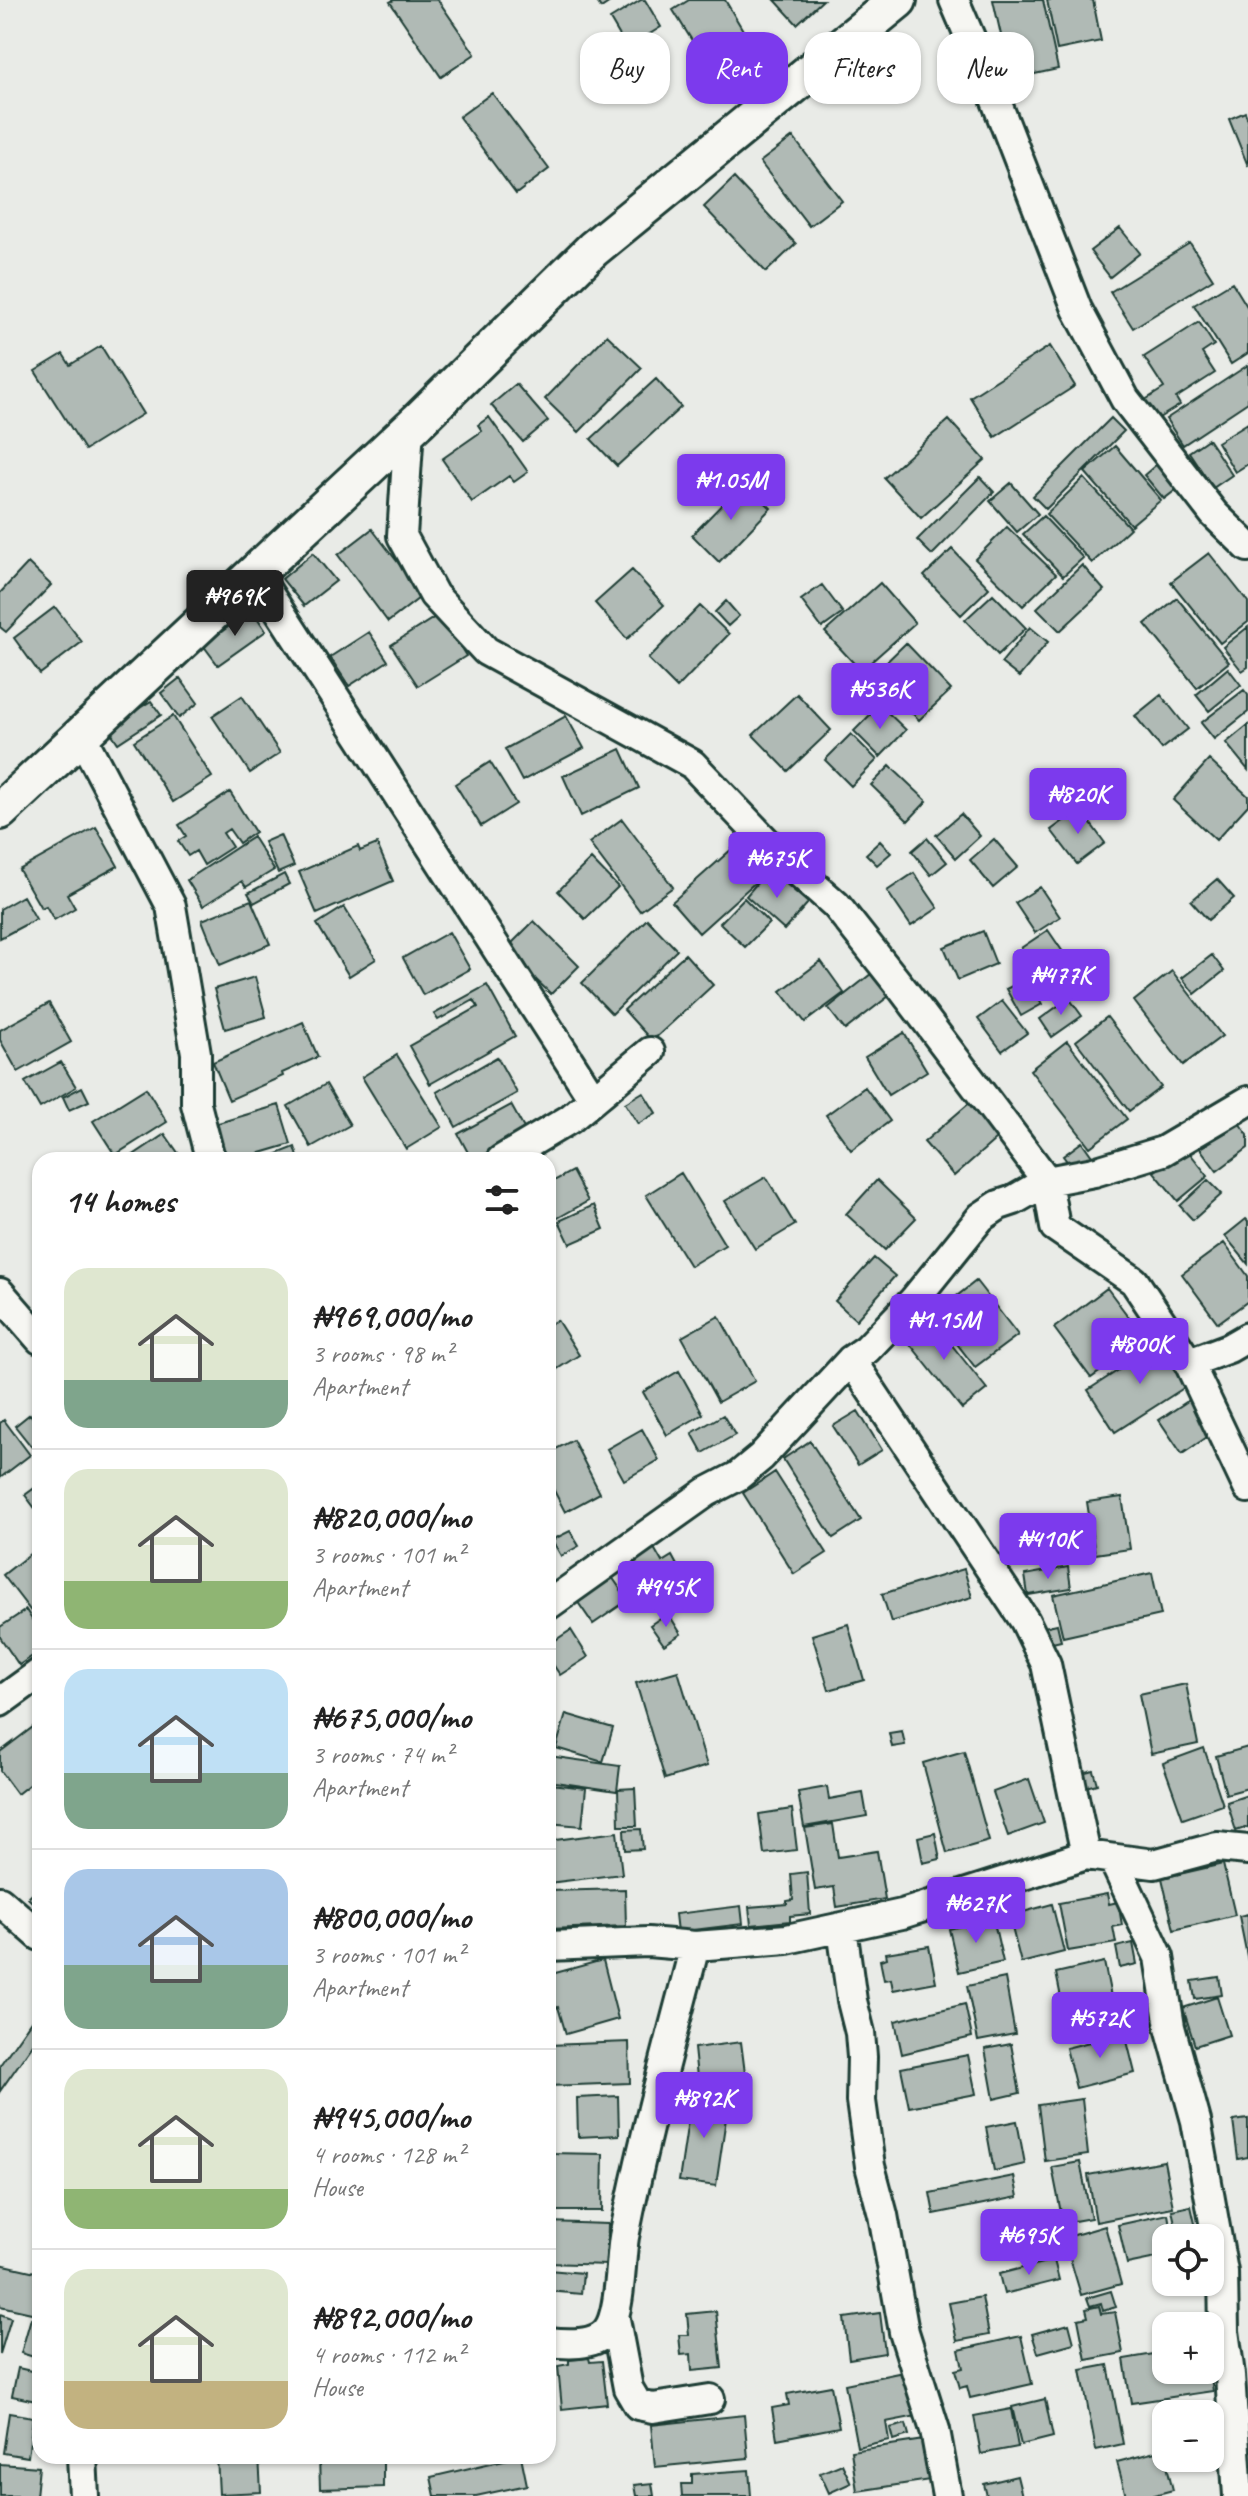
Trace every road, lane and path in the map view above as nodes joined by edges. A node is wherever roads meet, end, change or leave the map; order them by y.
1 (898, 0) edge
2 (954, 0) edge
3 (409, 428) junction
4 (1248, 547) edge
5 (255, 573) junction
6 (82, 737) junction
7 (0, 811) edge
8 (650, 1052) dead end
9 (593, 1098) junction
10 (1248, 1101) edge
11 (208, 1152) edge
12 (514, 1152) edge
13 (1047, 1181) junction
14 (0, 1293) edge
15 (32, 1330) edge
16 (1248, 1337) edge
17 (851, 1360) junction
18 (1189, 1363) junction
19 (1248, 1488) edge
20 (556, 1599) edge
21 (32, 1679) edge
22 (0, 1702) edge
23 (1248, 1850) edge
24 (1099, 1857) junction
25 (0, 1901) edge
26 (842, 1928) junction
27 (32, 1929) edge
28 (556, 1946) edge
29 (695, 1946) junction
30 (615, 2319) junction
31 (556, 2343) edge
32 (710, 2399) dead end
33 (82, 2464) edge
34 (84, 2496) edge
35 (947, 2496) edge
36 (1238, 2496) edge

1 - 3 street
2 - 4 street
3 - 5 street
3 - 13 street
5 - 6 street
5 - 9 street
6 - 7 street
6 - 11 street
8 - 9 street
9 - 12 street
10 - 13 street
13 - 17 street
13 - 18 street
14 - 15 street
16 - 18 street
17 - 20 street
17 - 24 street
18 - 19 street
21 - 22 street
23 - 24 street
24 - 26 street
24 - 36 street
25 - 27 street
26 - 29 street
26 - 35 street
28 - 29 street
29 - 30 street
30 - 31 street
30 - 32 street
33 - 34 street

